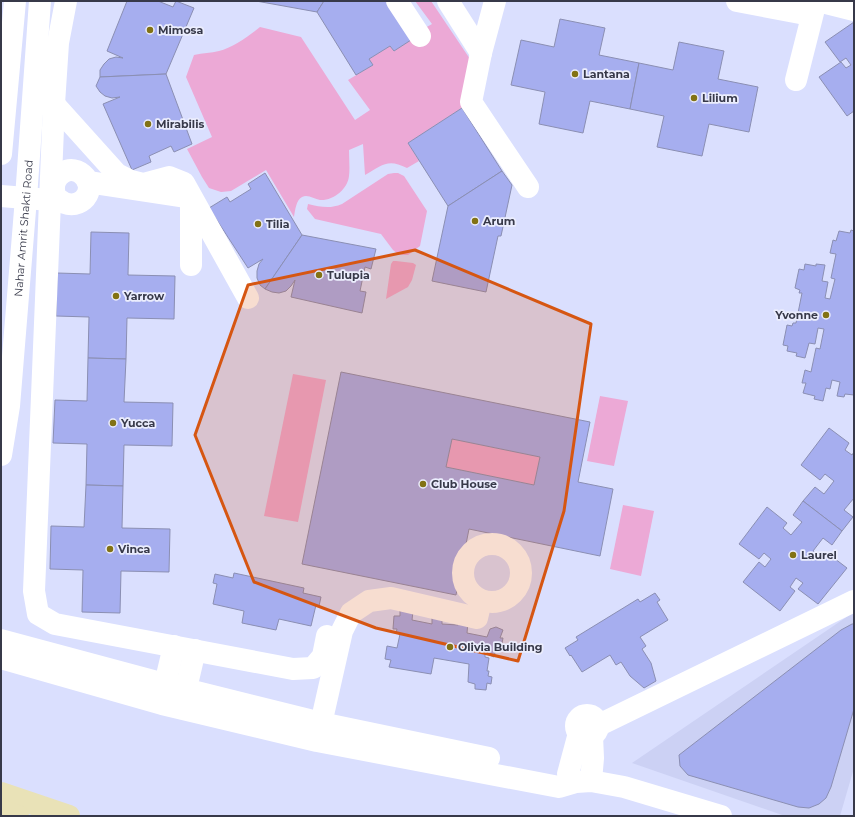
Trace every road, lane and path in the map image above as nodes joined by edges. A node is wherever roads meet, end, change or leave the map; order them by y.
1 (15, 1) edge
2 (40, 1) edge
3 (66, 1) edge
4 (397, 1) edge
5 (448, 1) edge
6 (495, 1) edge
7 (737, 1) edge
8 (817, 1) edge
9 (854, 10) edge
10 (420, 36) dead end
11 (481, 53) junction
12 (796, 80) dead end
13 (54, 104) junction
14 (1, 154) edge
15 (528, 187) dead end
16 (26, 191) junction
17 (53, 192) junction
18 (1, 196) edge
19 (191, 265) dead end
20 (248, 298) dead end
21 (1, 455) edge
22 (481, 601) dead end
23 (854, 601) edge
24 (327, 636) dead end
25 (1, 640) edge
26 (174, 646) junction
27 (195, 650) junction
28 (1, 658) edge
29 (165, 684) junction
30 (183, 698) junction
31 (319, 732) junction
32 (578, 779) junction
33 (7, 809) edge
34 (69, 816) edge
35 (721, 816) edge

1 - 14 street
2 - 16 street, Nahar Amrit Shakti Road
3 - 13 street
4 - 10 street
5 - 11 street
6 - 11 street
7 - 8 street
8 - 9 street
8 - 12 street
11 - 15 street
13 - 17 street
13 - 20 street
16 - 17 street
16 - 18 street
16 - 21 street, Nahar Amrit Shakti Road
17 - 19 street
17 - 26 street
22 - 31 street
23 - 32 street
24 - 27 street
25 - 29 street
26 - 27 street
26 - 29 street
27 - 30 street
28 - 30 street
29 - 30 street
30 - 31 street
31 - 32 street
32 - 35 street
33 - 34 main road

